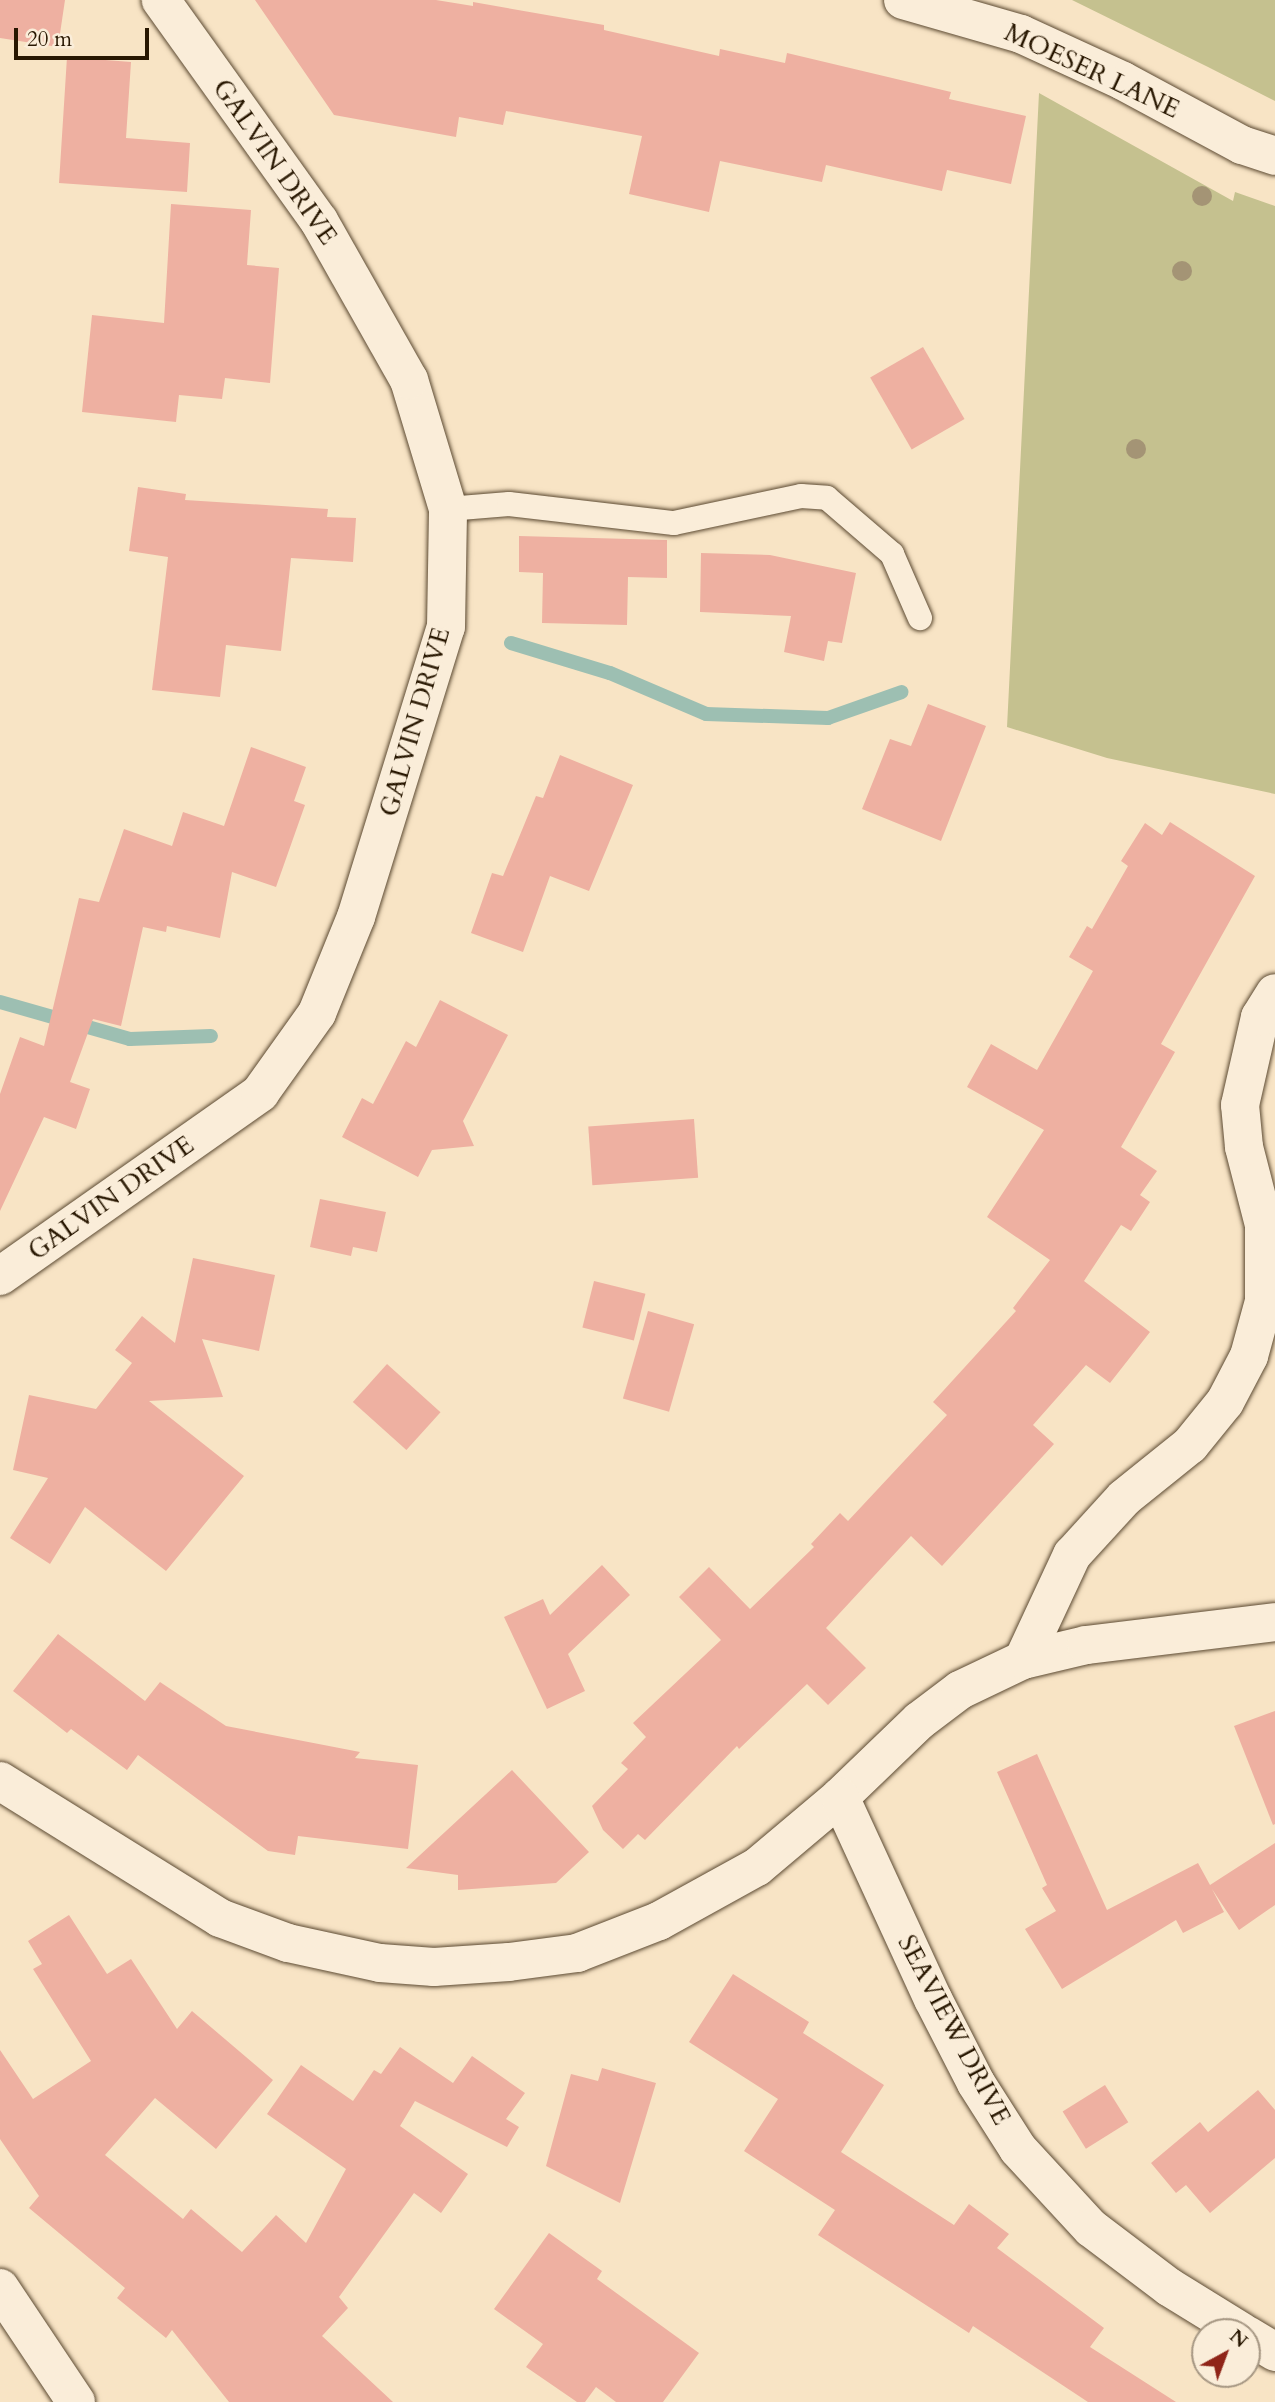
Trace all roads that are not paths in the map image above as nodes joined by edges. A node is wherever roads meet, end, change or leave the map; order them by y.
1 (161, 0) edge
2 (904, 0) edge
3 (1275, 156) edge
4 (447, 509) junction
5 (920, 618) dead end
6 (1275, 993) edge
7 (0, 1276) edge
8 (1275, 1622) edge
9 (1023, 1660) junction
10 (0, 1781) edge
11 (840, 1797) junction
12 (0, 2288) edge
13 (1219, 2318) edge
14 (75, 2402) edge

1 - 4 street, GALVIN DRIVE
2 - 3 street, MOESER LANE
4 - 5 lane
4 - 7 street, GALVIN DRIVE
6 - 9 street
8 - 9 street
9 - 11 street
10 - 11 street
11 - 13 street, SEAVIEW DRIVE
12 - 14 street

